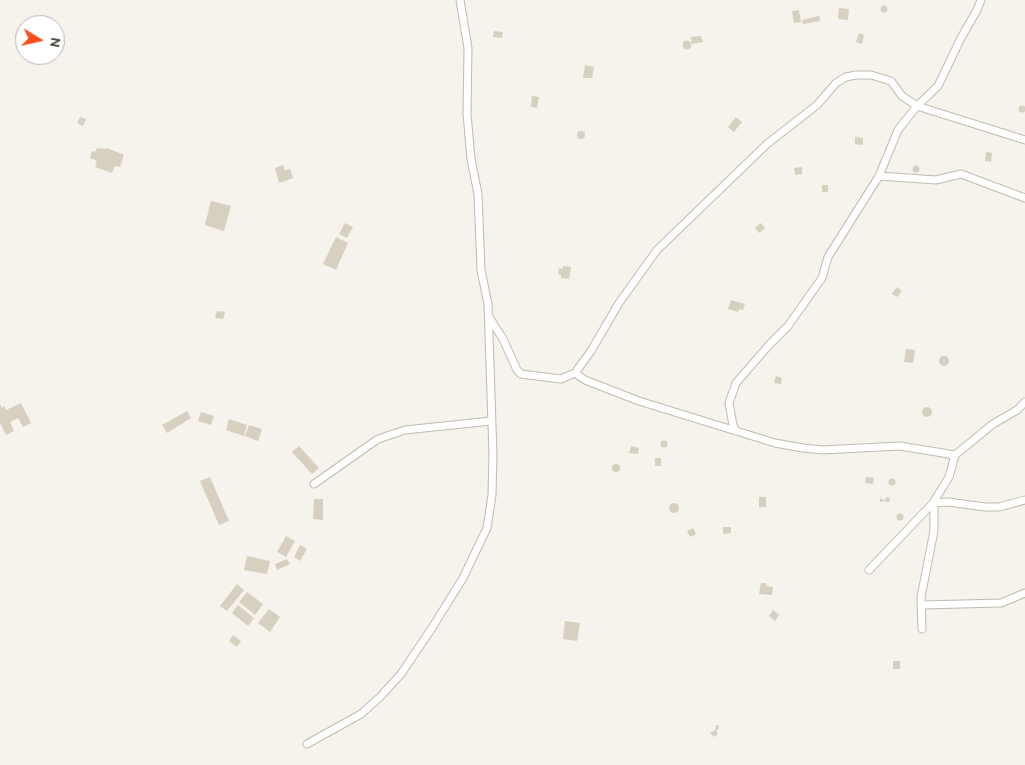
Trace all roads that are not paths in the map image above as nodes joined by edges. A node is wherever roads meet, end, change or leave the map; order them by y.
1 (460, 0) edge
2 (981, 0) edge
3 (917, 106) junction
4 (1025, 140) edge
5 (879, 176) junction
6 (1025, 198) edge
7 (489, 316) junction
8 (575, 373) junction
9 (1025, 402) edge
10 (491, 421) junction
11 (736, 431) junction
12 (955, 456) junction
13 (314, 484) dead end
14 (1025, 500) edge
15 (869, 570) dead end
16 (1025, 593) edge
17 (922, 605) junction
18 (922, 629) dead end
19 (307, 744) dead end

1 - 7 street
2 - 3 street
3 - 4 street
3 - 5 street
3 - 8 street
5 - 6 street
5 - 11 street
7 - 8 street
7 - 10 street
8 - 11 street
9 - 12 street
10 - 13 street
10 - 19 street
11 - 12 street
12 - 15 street
14 - 17 street
16 - 17 street
17 - 18 street

